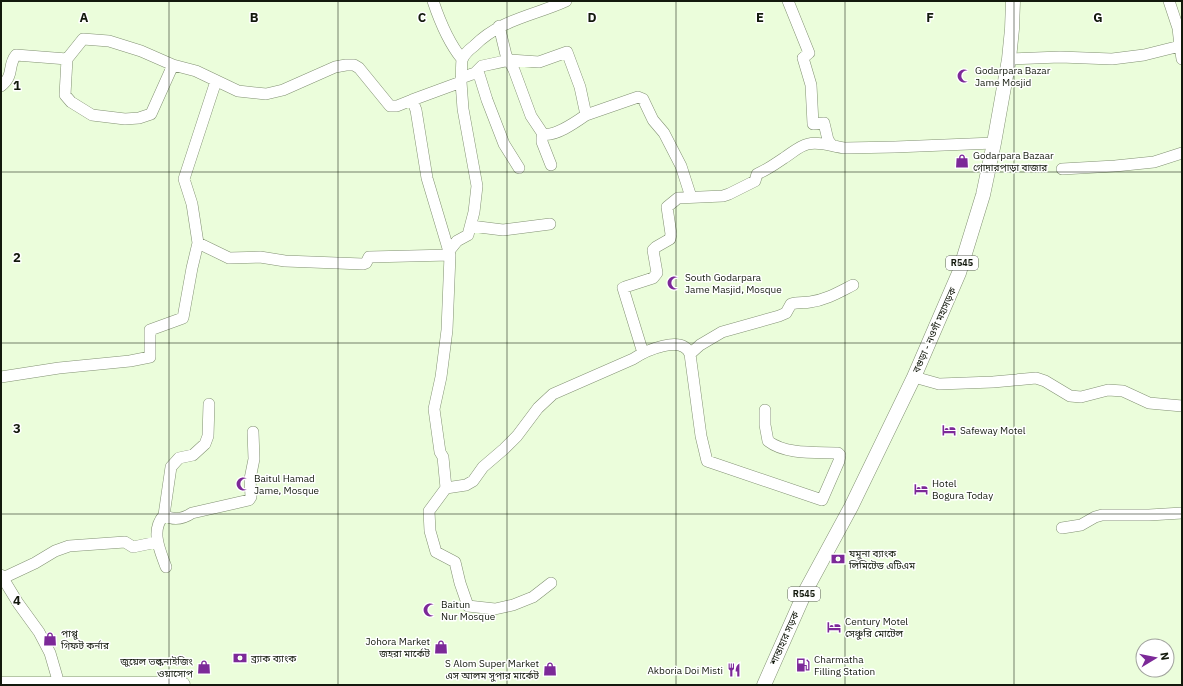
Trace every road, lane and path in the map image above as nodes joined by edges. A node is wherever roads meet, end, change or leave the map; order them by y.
1 (433, 1) edge
2 (566, 1) edge
3 (788, 1) edge
4 (1013, 1) edge
5 (1169, 1) edge
6 (499, 26) junction
7 (1180, 46) junction
8 (67, 59) junction
9 (462, 59) junction
10 (1009, 59) junction
11 (1182, 59) edge
12 (510, 60) junction
13 (173, 65) junction
14 (478, 71) junction
15 (461, 80) junction
16 (216, 81) junction
17 (1, 86) edge
18 (412, 100) junction
19 (586, 115) junction
20 (544, 135) junction
21 (831, 144) junction
22 (994, 144) junction
23 (1182, 153) edge
24 (551, 164) dead end
25 (519, 168) dead end
26 (1062, 169) dead end
27 (691, 197) junction
28 (550, 224) dead end
29 (471, 226) junction
30 (198, 243) junction
31 (450, 253) junction
32 (853, 284) dead end
33 (643, 353) junction
34 (690, 354) junction
35 (1, 377) edge
36 (914, 377) junction
37 (209, 404) dead end
38 (1182, 406) edge
39 (765, 410) dead end
40 (253, 432) dead end
41 (446, 488) junction
42 (851, 507) joint
43 (1182, 513) edge
44 (164, 515) junction
45 (1062, 528) dead end
46 (157, 542) junction
47 (166, 567) dead end
48 (2, 576) edge
49 (551, 583) dead end
50 (57, 677) dead end
51 (1, 685) edge
52 (182, 685) edge
53 (764, 685) edge

1 - 9 street
2 - 6 street
3 - 21 street
4 - 10 main road, বগুড়া - নওগাঁ মহাসড়ক / R545
5 - 7 street
6 - 9 street
6 - 12 street
7 - 10 street
7 - 11 street
8 - 13 street
8 - 13 street
8 - 17 street
9 - 15 street
10 - 22 main road, বগুড়া - নওগাঁ মহাসড়ক / R545
12 - 14 street
12 - 19 street
12 - 20 street
13 - 16 street
14 - 15 street
14 - 25 street
15 - 18 street
15 - 29 street
16 - 18 street
16 - 30 street
18 - 31 street
19 - 20 street
19 - 27 street
20 - 24 street
21 - 22 street
21 - 27 street
22 - 36 main road, বগুড়া - নওগাঁ মহাসড়ক / R545
23 - 26 street
27 - 33 street
28 - 29 street
29 - 31 street
30 - 31 street
30 - 35 street
31 - 41 street
32 - 34 street
33 - 34 street
33 - 41 street
34 - 39 street
36 - 38 street
36 - 42 main road, বগুড়া - নওগাঁ মহাসড়ক / R545
37 - 44 street
40 - 44 street
41 - 49 street
42 - 53 main road, শান্তাহার সড়ক / R545
43 - 45 street
44 - 46 street
46 - 47 street
46 - 48 street
48 - 50 street
51 - 52 highway

